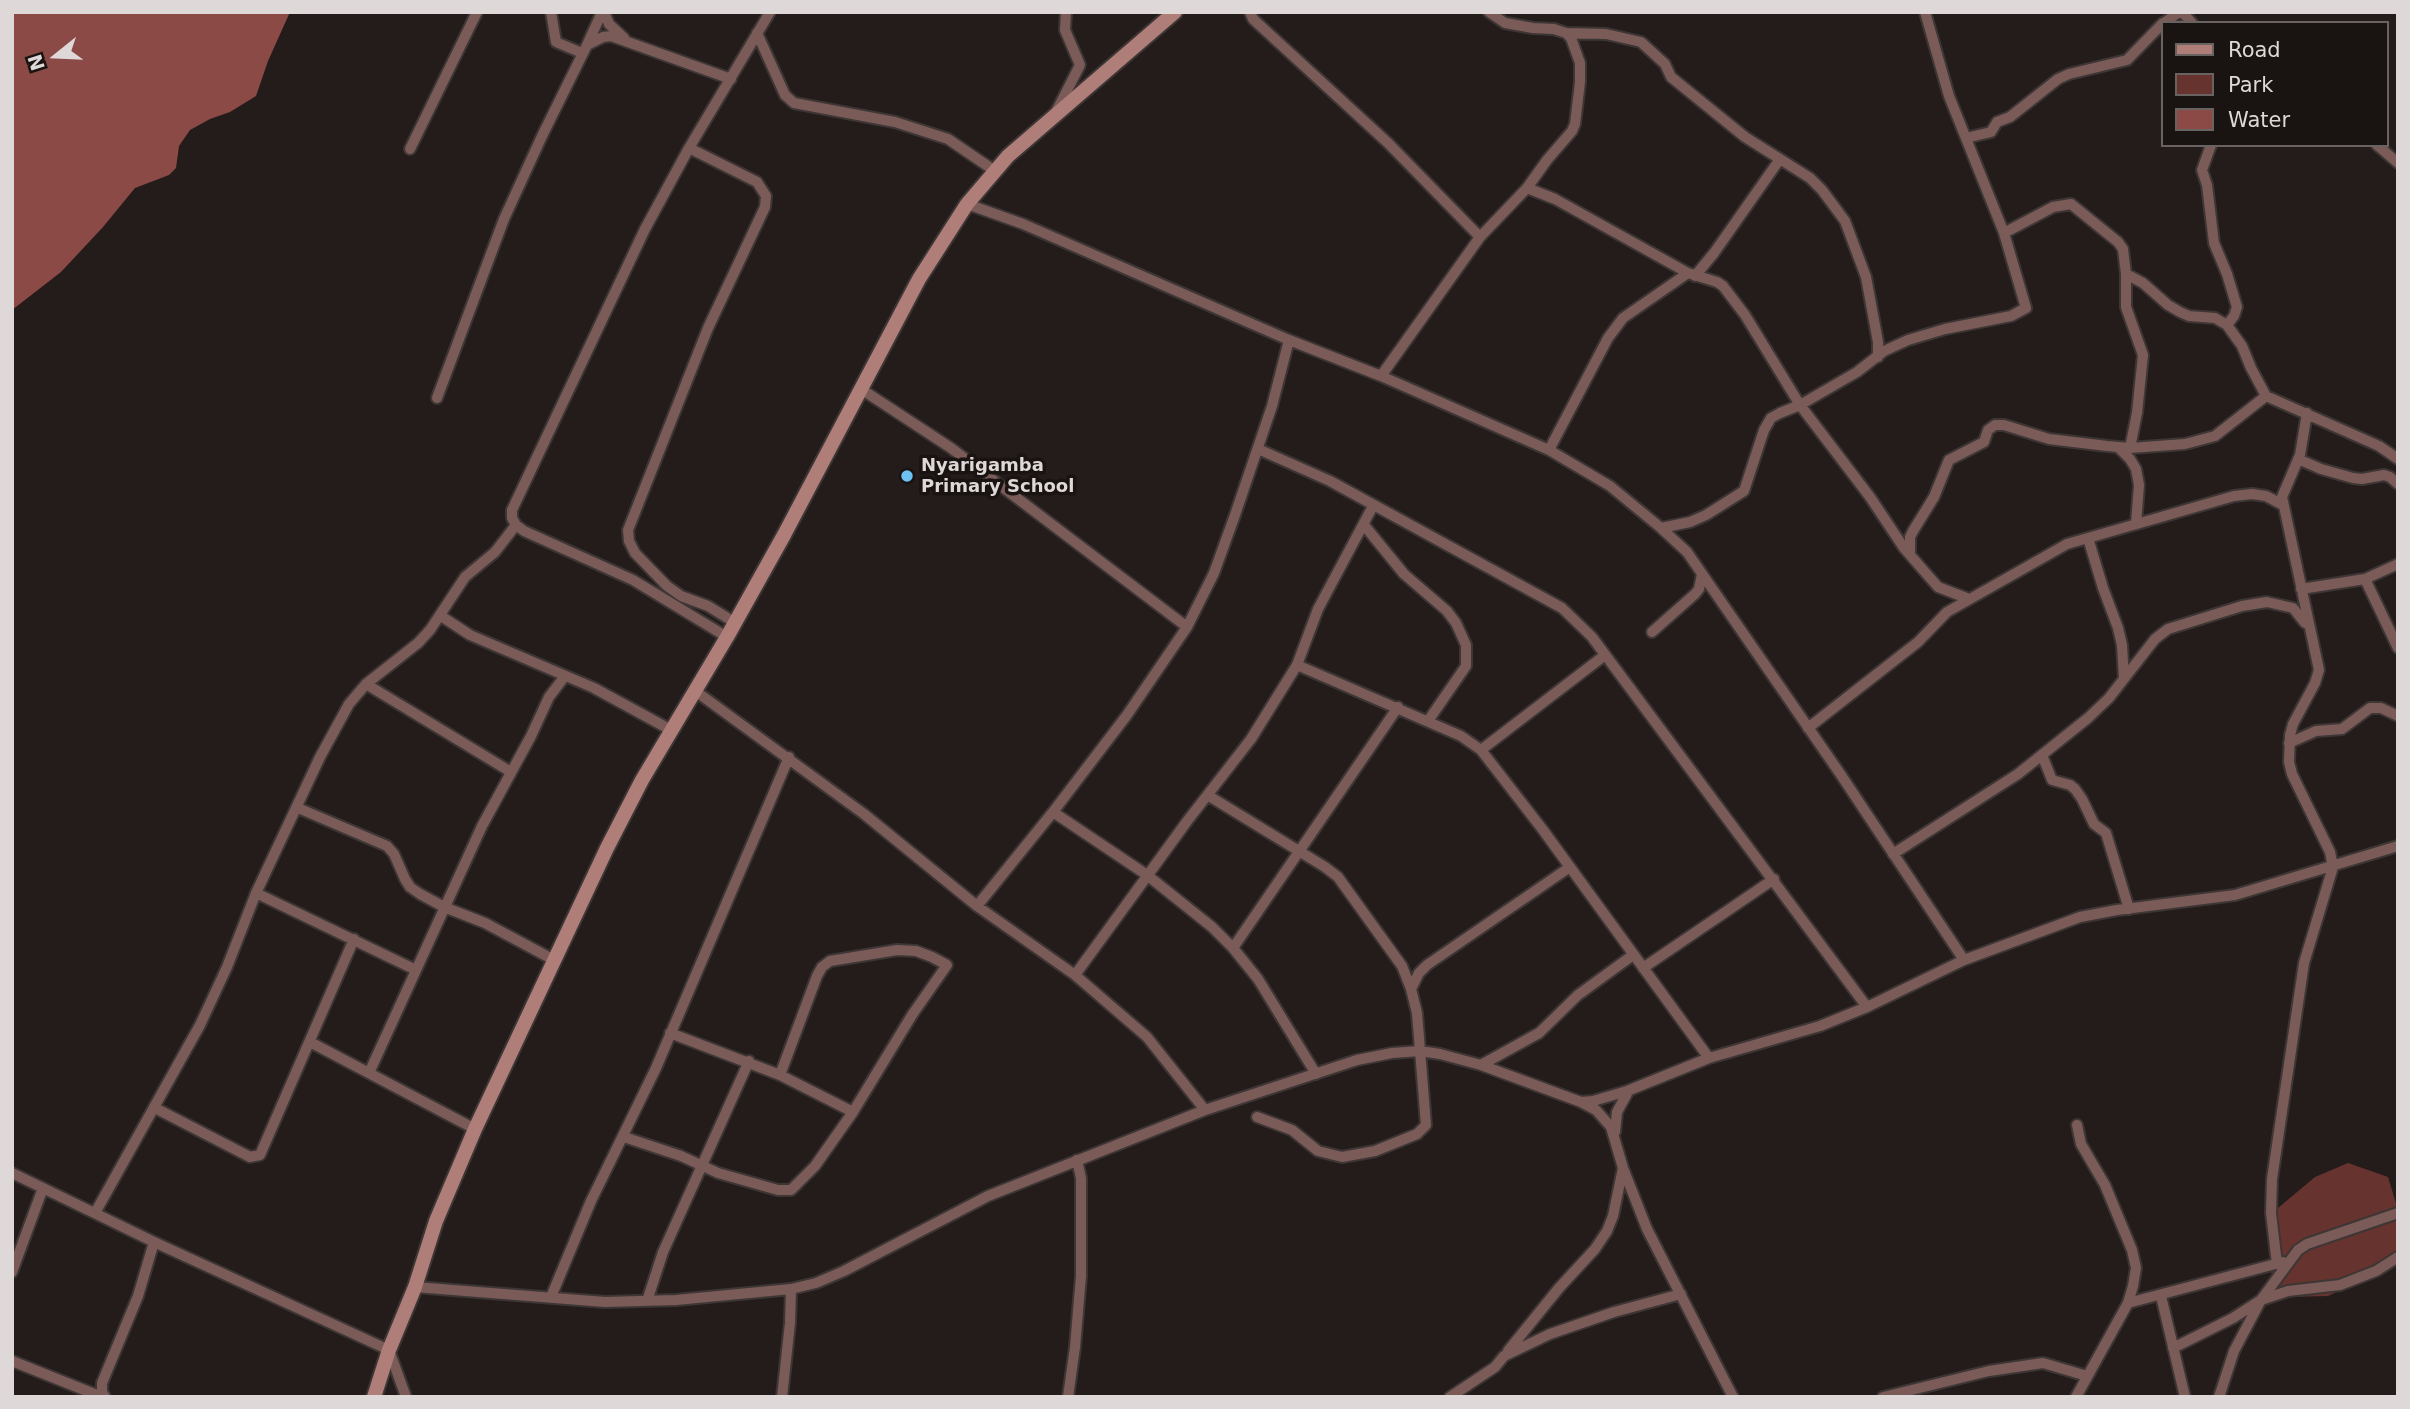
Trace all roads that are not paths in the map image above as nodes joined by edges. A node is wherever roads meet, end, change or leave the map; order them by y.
1 (477, 12) edge
2 (551, 12) edge
3 (603, 12) edge
4 (770, 12) edge
5 (1066, 12) edge
6 (1175, 12) edge
7 (1250, 12) edge
8 (1489, 12) edge
9 (1925, 12) edge
10 (2162, 24) edge
11 (757, 33) junction
12 (1566, 33) junction
13 (629, 42) junction
14 (584, 49) junction
15 (731, 79) junction
16 (1056, 113) junction
17 (1966, 138) junction
18 (2210, 147) edge
19 (2379, 147) edge
20 (689, 148) junction
21 (410, 149) dead end
22 (1780, 159) junction
23 (2398, 163) edge
24 (995, 171) junction
25 (1527, 188) junction
26 (967, 204) junction
27 (2004, 233) junction
28 (1480, 237) junction
29 (1691, 274) junction
30 (2126, 274) junction
31 (2227, 325) junction
32 (1289, 340) junction
33 (1878, 357) junction
34 (1381, 376) junction
35 (861, 389) junction
36 (2266, 396) junction
37 (437, 398) dead end
38 (1800, 405) junction
39 (2307, 413) junction
40 (2118, 447) junction
41 (2130, 448) junction
42 (1258, 449) junction
43 (1549, 450) junction
44 (2398, 458) edge
45 (2298, 459) junction
46 (2398, 484) edge
47 (2283, 505) junction
48 (1373, 506) junction
49 (2136, 524) junction
50 (516, 525) junction
51 (1364, 525) junction
52 (1661, 528) junction
53 (2088, 538) junction
54 (1910, 554) junction
55 (2398, 564) edge
56 (1702, 574) junction
57 (2365, 579) junction
58 (2301, 589) junction
59 (1969, 599) junction
60 (441, 616) junction
61 (734, 622) junction
62 (1187, 627) junction
63 (1652, 632) dead end
64 (2312, 635) junction
65 (727, 637) junction
66 (2398, 648) edge
67 (1605, 655) junction
68 (1297, 664) junction
69 (565, 676) junction
70 (2124, 679) junction
71 (366, 684) junction
72 (694, 690) junction
73 (1398, 707) junction
74 (2398, 716) edge
75 (1428, 721) junction
76 (1808, 728) junction
77 (671, 730) junction
78 (2289, 743) junction
79 (1480, 750) junction
80 (2042, 755) junction
81 (789, 757) junction
82 (510, 772) junction
83 (1209, 796) junction
84 (298, 808) junction
85 (1053, 812) junction
86 (2398, 846) edge
87 (1298, 852) junction
88 (1893, 854) junction
89 (1570, 867) junction
90 (2333, 867) junction
91 (1147, 875) junction
92 (1774, 879) junction
93 (256, 893) junction
94 (977, 906) junction
95 (444, 907) junction
96 (2129, 909) junction
97 (354, 939) junction
98 (1233, 948) junction
99 (1633, 954) junction
100 (554, 960) junction
101 (1964, 960) junction
102 (1401, 964) junction
103 (1643, 968) junction
104 (1423, 969) junction
105 (416, 970) junction
106 (1074, 975) junction
107 (1411, 989) junction
108 (1867, 1007) junction
109 (670, 1032) junction
110 (310, 1042) junction
111 (1420, 1051) junction
112 (1709, 1058) junction
113 (749, 1061) junction
114 (1481, 1065) junction
115 (369, 1073) junction
116 (1316, 1074) junction
117 (780, 1075) junction
118 (1629, 1090) junction
119 (1581, 1102) junction
120 (155, 1108) junction
121 (1205, 1110) junction
122 (853, 1112) junction
123 (1257, 1117) dead end
124 (2077, 1125) dead end
125 (475, 1129) junction
126 (1615, 1135) junction
127 (624, 1137) junction
128 (1077, 1160) junction
129 (702, 1165) junction
130 (1623, 1168) junction
131 (12, 1173) edge
132 (43, 1188) junction
133 (95, 1213) junction
134 (2398, 1213) edge
135 (154, 1242) junction
136 (2398, 1257) edge
137 (2289, 1260) junction
138 (2277, 1264) junction
139 (12, 1272) edge
140 (415, 1287) junction
141 (791, 1289) junction
142 (1681, 1294) junction
143 (2161, 1296) junction
144 (551, 1297) junction
145 (2261, 1300) junction
146 (647, 1301) junction
147 (2127, 1303) junction
148 (2173, 1348) junction
149 (389, 1350) junction
150 (1504, 1356) junction
151 (12, 1360) edge
152 (2087, 1376) junction
153 (1457, 1395) edge
154 (104, 1397) edge
155 (374, 1397) edge
156 (406, 1397) edge
157 (782, 1397) edge
158 (1068, 1397) edge
159 (1734, 1397) edge
160 (1882, 1397) edge
161 (2076, 1397) edge
162 (2185, 1397) edge
163 (2219, 1397) edge

1 - 21 street
2 - 14 street
3 - 13 street
3 - 14 street
4 - 11 street
5 - 16 street
6 - 16 street
7 - 28 street
8 - 12 street
9 - 17 street
10 - 17 street
11 - 15 street
11 - 24 street
12 - 22 street
12 - 25 street
13 - 14 street
13 - 15 street
14 - 37 street
15 - 20 street
16 - 24 street
17 - 27 street
18 - 31 street
19 - 23 street
20 - 50 street
20 - 61 street
22 - 29 street
22 - 33 street
24 - 26 street
25 - 28 street
25 - 29 street
26 - 32 street
26 - 35 street
27 - 30 street
27 - 33 street
28 - 34 street
29 - 38 street
29 - 43 street
30 - 31 street
30 - 41 street
31 - 36 street
32 - 34 street
32 - 42 street
33 - 38 street
34 - 43 street
35 - 61 street
35 - 62 street
36 - 39 street
36 - 41 street
38 - 52 street
38 - 54 street
39 - 44 street
39 - 45 street
40 - 41 street
40 - 49 street
40 - 54 street
42 - 48 street
42 - 62 street
43 - 52 street
45 - 46 street
45 - 47 street
47 - 49 street
47 - 58 street
48 - 51 street
48 - 67 street
49 - 53 street
50 - 60 street
50 - 65 street
51 - 68 street
51 - 75 street
52 - 56 street
53 - 59 street
53 - 70 street
54 - 59 street
55 - 57 street
56 - 63 street
56 - 76 street
57 - 58 street
57 - 66 street
58 - 64 street
59 - 76 street
60 - 69 street
60 - 71 street
61 - 65 street
62 - 85 street
64 - 70 street
64 - 78 street
65 - 72 street
67 - 79 street
67 - 92 street
68 - 73 street
68 - 83 street
69 - 77 street
69 - 82 street
70 - 80 street
71 - 82 street
71 - 84 street
72 - 77 street
72 - 81 street
73 - 75 street
73 - 87 street
74 - 78 street
75 - 79 street
76 - 88 street
77 - 100 street
78 - 90 street
79 - 89 street
80 - 88 street
80 - 96 street
81 - 94 street
81 - 109 street
82 - 95 street
83 - 87 street
83 - 91 street
84 - 93 street
84 - 95 street
85 - 91 street
85 - 94 street
86 - 90 street
87 - 98 street
87 - 102 street
88 - 101 street
89 - 99 street
89 - 104 street
90 - 96 street
90 - 138 street
91 - 98 street
91 - 106 street
92 - 103 street
92 - 108 street
93 - 97 street
93 - 120 street
94 - 106 street
95 - 100 street
95 - 105 street
96 - 101 street
97 - 105 street
97 - 110 street
98 - 116 street
99 - 103 street
99 - 114 street
100 - 125 street
101 - 108 street
102 - 104 street
102 - 107 street
103 - 112 street
104 - 107 street
105 - 115 street
106 - 121 street
107 - 111 street
108 - 112 street
109 - 113 street
109 - 127 street
110 - 115 street
110 - 120 street
111 - 114 street
111 - 116 street
111 - 123 street
112 - 118 street
113 - 117 street
113 - 129 street
114 - 119 street
115 - 125 street
116 - 121 street
117 - 122 street
117 - 122 street
118 - 119 street
118 - 126 street
119 - 126 street
120 - 133 street
121 - 128 street
122 - 129 street
124 - 147 street
125 - 140 street
126 - 130 street
127 - 129 street
127 - 144 street
128 - 141 street
128 - 158 street
129 - 146 street
130 - 142 street
130 - 150 street
131 - 132 street
132 - 133 street
132 - 139 street
133 - 135 street
134 - 137 street
135 - 149 street
135 - 154 street
136 - 145 street
137 - 138 street
137 - 145 street
138 - 143 street
140 - 144 street
140 - 149 street
141 - 146 street
141 - 157 street
142 - 150 street
142 - 159 street
143 - 147 street
143 - 148 street
144 - 146 street
145 - 148 street
145 - 163 street
147 - 152 street
148 - 162 street
149 - 155 street
149 - 156 street
150 - 153 street
151 - 154 street
152 - 160 street
152 - 161 street

